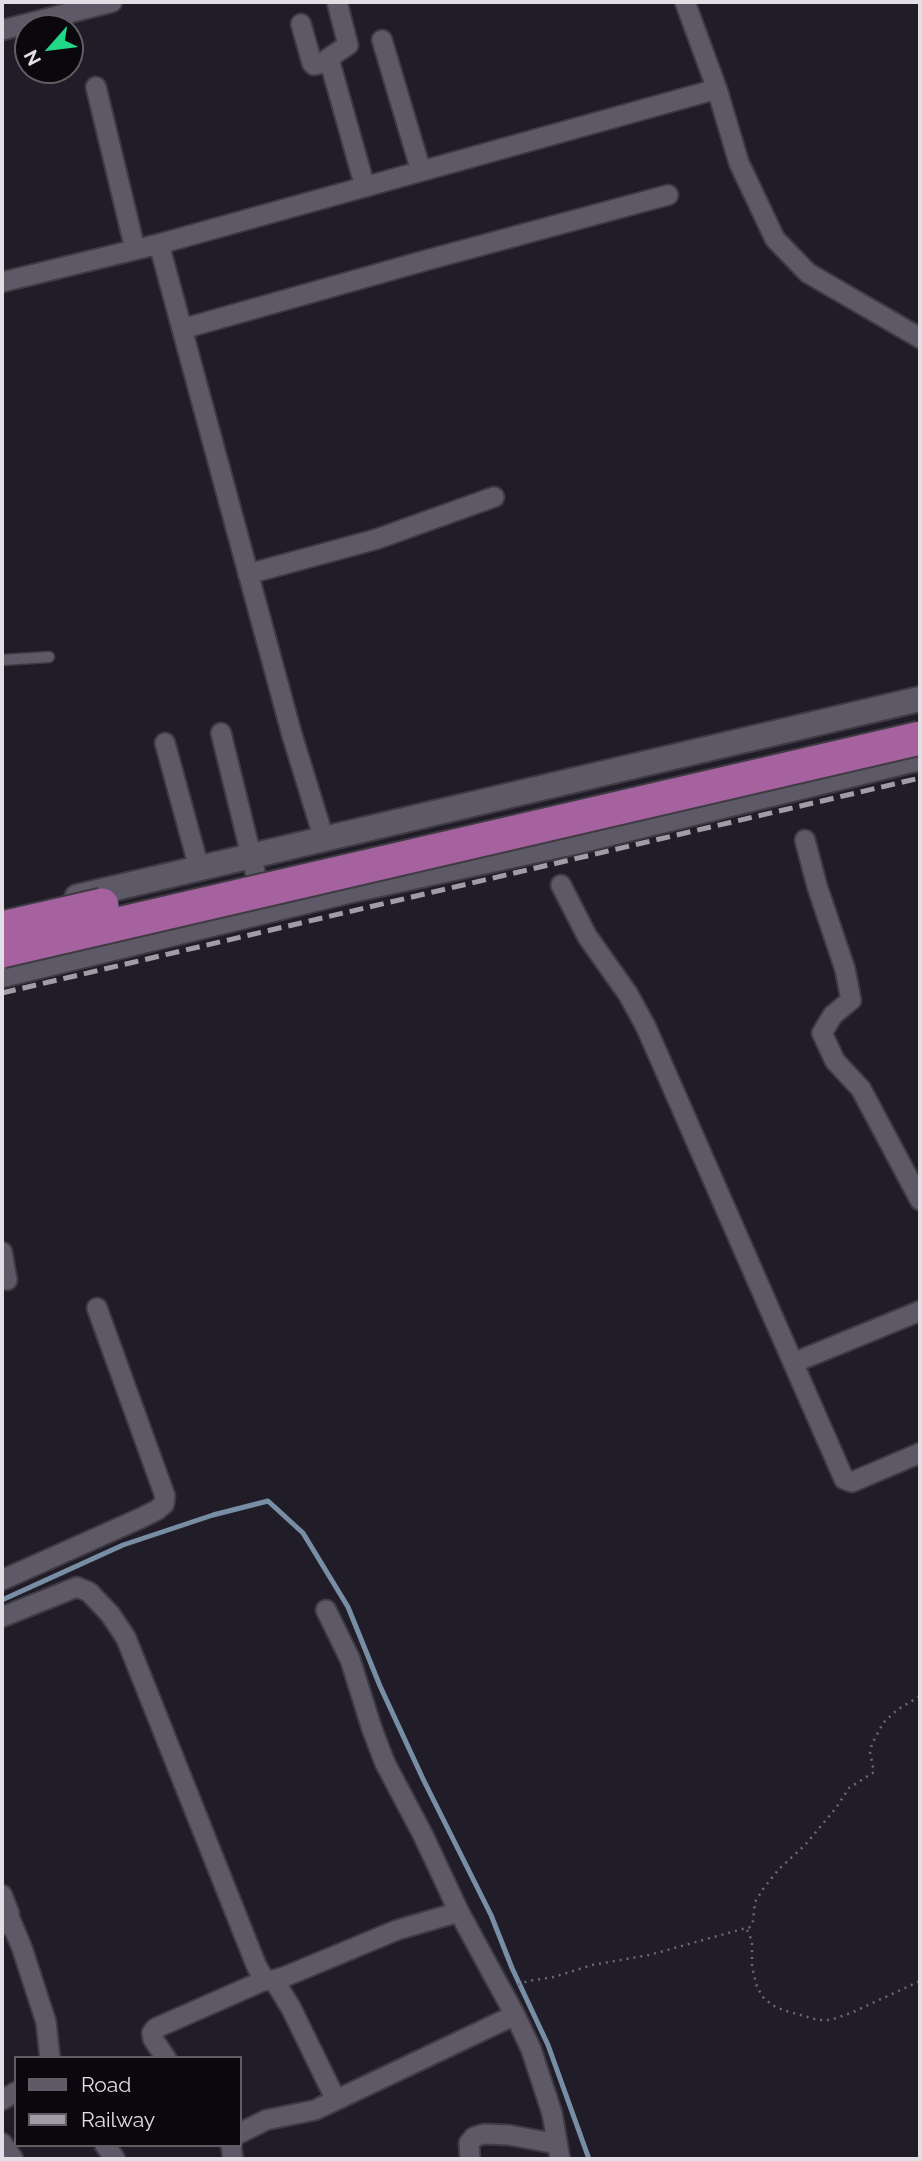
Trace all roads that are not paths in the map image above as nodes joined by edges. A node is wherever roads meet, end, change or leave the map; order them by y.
1 (112, 2) edge
2 (337, 2) edge
3 (685, 2) edge
4 (301, 24) dead end
5 (2, 30) edge
6 (382, 40) dead end
7 (329, 59) junction
8 (96, 87) dead end
9 (716, 89) junction
10 (421, 171) junction
11 (365, 187) junction
12 (668, 195) dead end
13 (159, 244) junction
14 (135, 249) junction
15 (2, 282) edge
16 (182, 329) junction
17 (920, 338) edge
18 (494, 497) dead end
19 (248, 574) junction
20 (49, 657) dead end
21 (2, 660) edge
22 (920, 699) edge
23 (920, 716) edge
24 (221, 733) dead end
25 (920, 738) edge
26 (165, 743) dead end
27 (920, 758) edge
28 (324, 839) junction
29 (806, 840) dead end
30 (251, 856) junction
31 (199, 868) junction
32 (561, 885) dead end
33 (265, 911) junction
34 (2, 914) edge
35 (2, 928) edge
36 (2, 951) edge
37 (2, 975) edge
38 (920, 1200) edge
39 (2, 1252) edge
40 (7, 1280) dead end
41 (97, 1308) dead end
42 (920, 1311) edge
43 (793, 1363) junction
44 (920, 1453) edge
45 (2, 1580) edge
46 (326, 1610) dead end
47 (2, 1617) edge
48 (2, 1895) edge
49 (459, 1912) junction
50 (5, 1921) edge
51 (270, 1980) junction
52 (515, 2015) junction
53 (50, 2056) edge
54 (165, 2056) edge
55 (336, 2100) junction
56 (242, 2132) edge
57 (2, 2143) edge
58 (559, 2152) edge
59 (13, 2159) edge
60 (470, 2159) edge

1 - 5 street
2 - 7 street
3 - 9 street
4 - 7 street
6 - 10 street
7 - 11 street
8 - 14 street
9 - 10 street
9 - 17 street
10 - 11 street
11 - 13 street
12 - 16 street
13 - 14 street
13 - 16 street
14 - 15 street
16 - 19 street
18 - 19 street
19 - 28 street
20 - 21 lane
22 - 28 street
23 - 35 highway, bridge
24 - 30 street
25 - 36 highway, bridge
26 - 31 street
27 - 33 street
28 - 30 street
29 - 38 street
30 - 31 street
30 - 33 street
31 - 34 street
32 - 43 street
33 - 37 street
39 - 40 street
41 - 45 street
42 - 43 street
43 - 44 street
46 - 49 street
47 - 51 street
48 - 50 street
49 - 51 street
49 - 52 street
50 - 53 street
51 - 54 street
51 - 55 street
52 - 55 street
52 - 58 street
55 - 56 street
57 - 59 street
58 - 60 street

